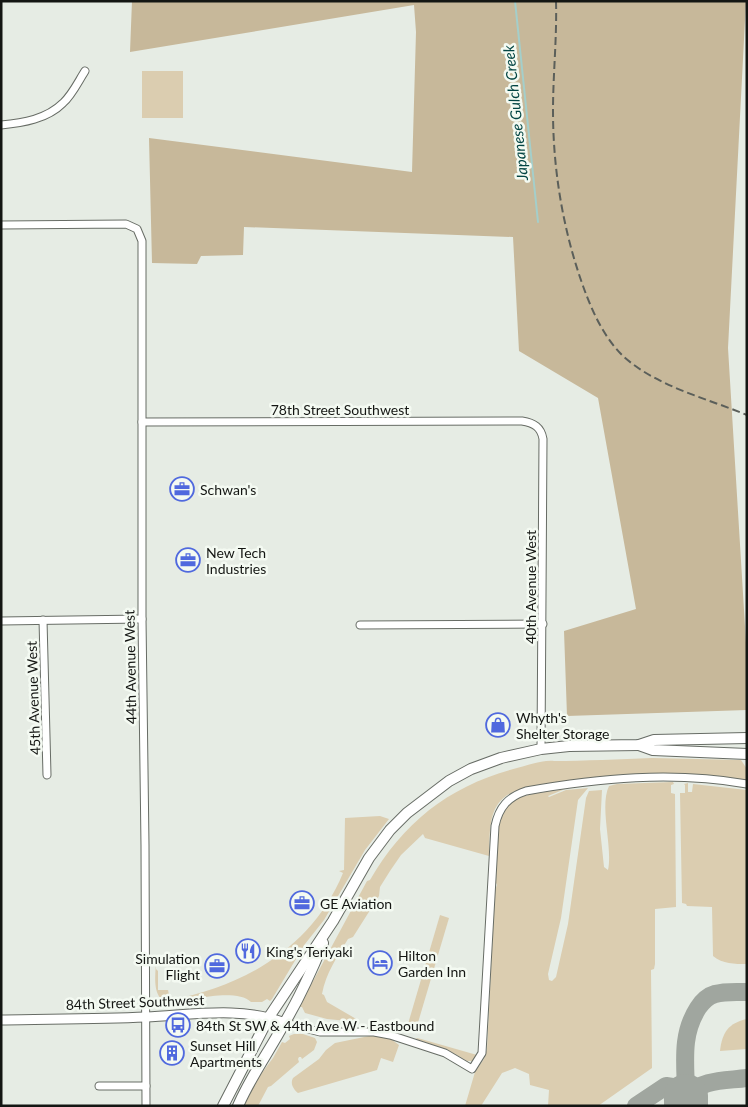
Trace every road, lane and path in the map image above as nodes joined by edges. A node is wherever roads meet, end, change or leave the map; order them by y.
1 (85, 72) dead end
2 (1, 125) edge
3 (1, 224) edge
4 (142, 422) junction
5 (538, 426) joint
6 (142, 619) junction
7 (43, 620) junction
8 (1, 621) edge
9 (543, 624) junction
10 (360, 625) dead end
11 (747, 738) edge
12 (639, 745) junction
13 (542, 749) junction
14 (747, 754) edge
15 (47, 775) dead end
16 (747, 784) edge
17 (333, 922) junction
18 (146, 1017) junction
19 (269, 1017) junction
20 (1, 1020) edge
21 (285, 1023) junction
22 (99, 1086) dead end
23 (146, 1086) junction
24 (146, 1106) edge
25 (222, 1106) edge
26 (238, 1106) edge

1 - 2 street
3 - 4 street, 44th Avenue West
4 - 5 street, 78th Street Southwest
4 - 6 street, 44th Avenue West
5 - 9 street, 40th Avenue West
6 - 7 street
6 - 18 street, 44th Avenue West
7 - 8 street
7 - 15 street, 45th Avenue West
9 - 10 street
9 - 13 street, 40th Avenue West
11 - 12 highway
12 - 13 highway
12 - 14 highway
13 - 17 highway
16 - 21 street, 84th Street Southwest
17 - 19 highway
17 - 21 highway
18 - 19 main road, 84th Street Southwest
18 - 20 main road, 84th Street Southwest
18 - 23 street, 44th Avenue West
19 - 21 main road, 84th Street Southwest
19 - 25 highway
21 - 26 highway
22 - 23 street
23 - 24 street, 44th Avenue West

